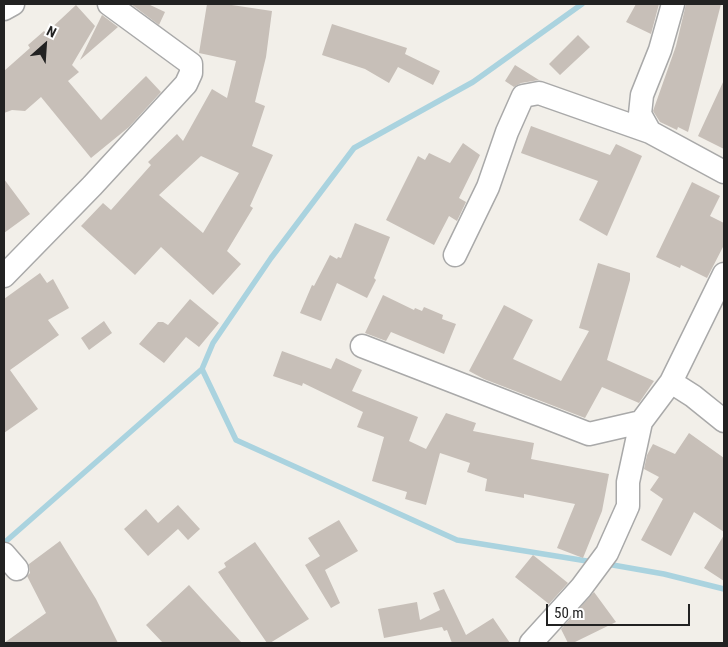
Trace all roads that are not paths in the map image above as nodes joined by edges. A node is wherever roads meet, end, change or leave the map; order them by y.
1 (13, 4) edge
2 (109, 4) edge
3 (673, 4) edge
4 (4, 9) edge
5 (650, 132) junction
6 (724, 172) edge
7 (455, 255) dead end
8 (724, 274) edge
9 (4, 276) edge
10 (362, 346) dead end
11 (671, 382) junction
12 (724, 421) edge
13 (641, 422) junction
14 (532, 643) edge

1 - 4 street
2 - 9 street
3 - 5 street
5 - 6 street
5 - 7 street
8 - 11 street
10 - 13 street
11 - 12 street
11 - 13 street
13 - 14 street

